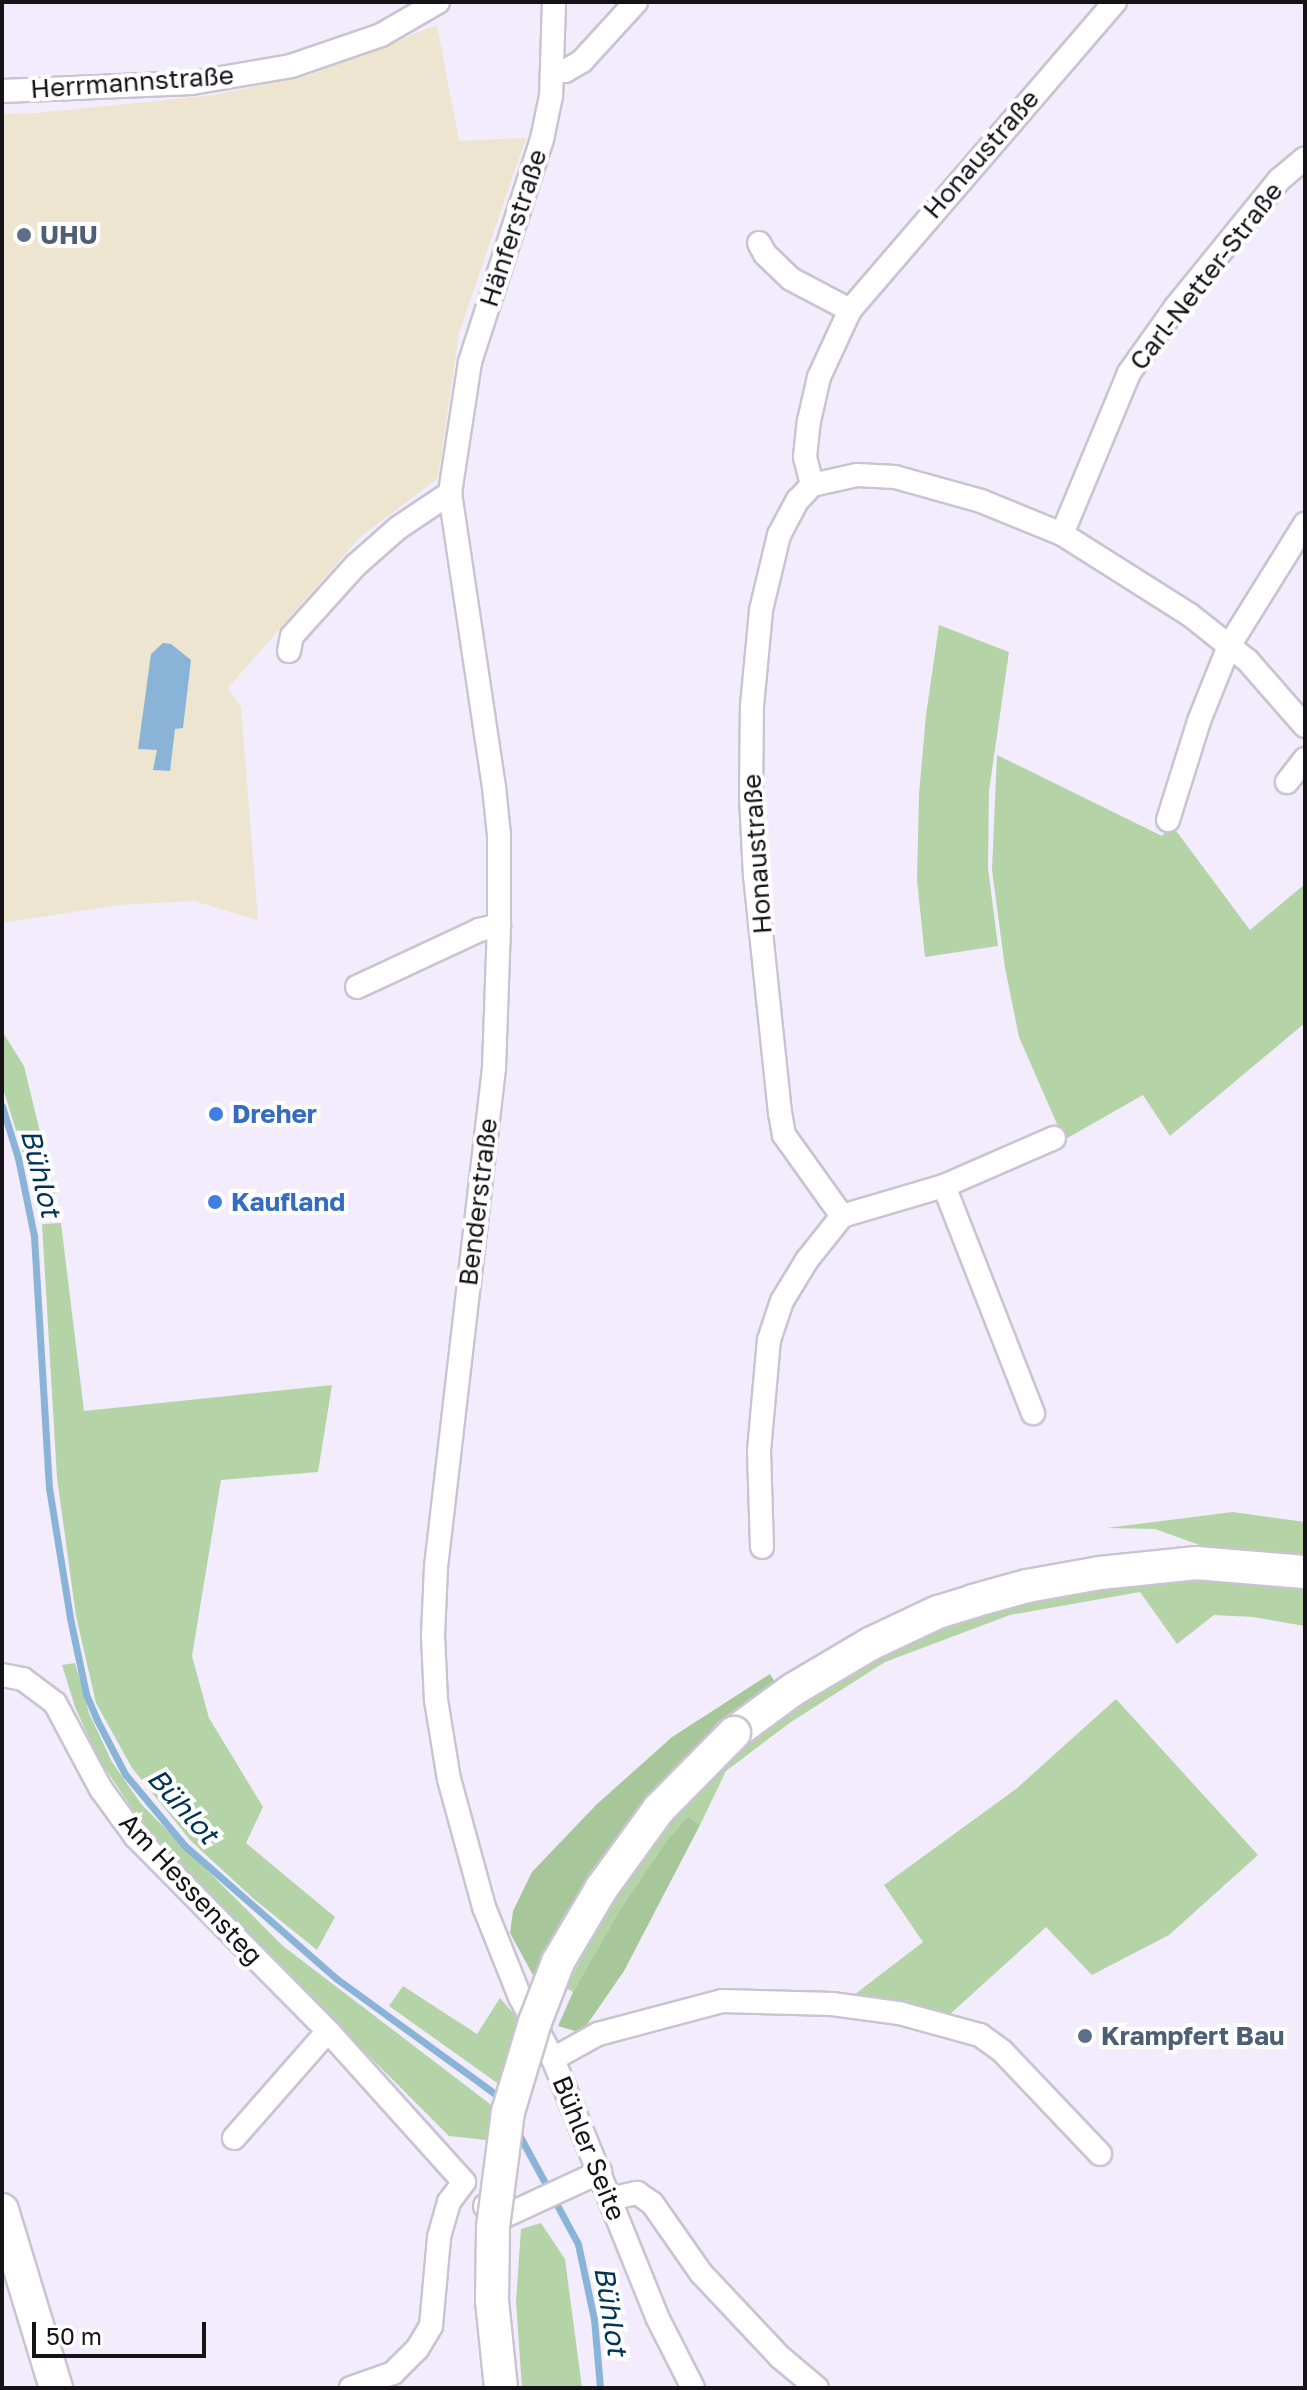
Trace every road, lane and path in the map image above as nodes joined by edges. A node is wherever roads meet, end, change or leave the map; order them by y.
1 (438, 2) edge
2 (554, 2) edge
3 (636, 2) edge
4 (1115, 2) edge
5 (552, 72) junction
6 (2, 91) edge
7 (1305, 158) edge
8 (759, 243) dead end
9 (850, 310) junction
10 (812, 485) junction
11 (450, 493) junction
12 (1305, 524) edge
13 (1062, 534) junction
14 (1229, 646) junction
15 (289, 651) dead end
16 (1305, 726) edge
17 (1305, 759) edge
18 (1287, 782) dead end
19 (1168, 820) dead end
20 (499, 925) junction
21 (357, 987) dead end
22 (1054, 1138) dead end
23 (944, 1186) junction
24 (842, 1216) junction
25 (1033, 1413) dead end
26 (762, 1547) dead end
27 (1305, 1572) edge
28 (2, 1675) edge
29 (484, 1907) joint
30 (328, 2031) junction
31 (553, 2059) junction
32 (234, 2138) dead end
33 (1100, 2154) dead end
34 (600, 2172) junction
35 (610, 2199) junction
36 (481, 2203) dead end
37 (2, 2210) edge
38 (56, 2388) edge
39 (351, 2388) edge
40 (501, 2388) edge
41 (693, 2388) edge
42 (817, 2388) edge

1 - 6 street, Herrmannstraße
2 - 5 street, Hänferstraße
3 - 5 street
4 - 9 street, Honaustraße
5 - 11 street, Hänferstraße
7 - 13 street, Carl-Netter-Straße
8 - 9 street
9 - 10 street, Honaustraße
10 - 13 street
10 - 24 street, Honaustraße
11 - 15 street
11 - 20 street, Benderstraße
12 - 14 street
13 - 14 street
14 - 16 street
14 - 19 street
17 - 18 street
20 - 21 street
20 - 29 street, Benderstraße
22 - 23 street
23 - 24 street
23 - 25 street
24 - 26 street
27 - 40 main road, bridge
28 - 30 street, Am Hessensteg
29 - 31 street, Bühler Seite
30 - 32 street
30 - 39 street, Am Hessensteg
31 - 33 street
31 - 34 street, Bühler Seite
34 - 35 street, Bühler Seite
34 - 36 street
35 - 41 street, Bühler Seite
35 - 42 street
37 - 38 main road

